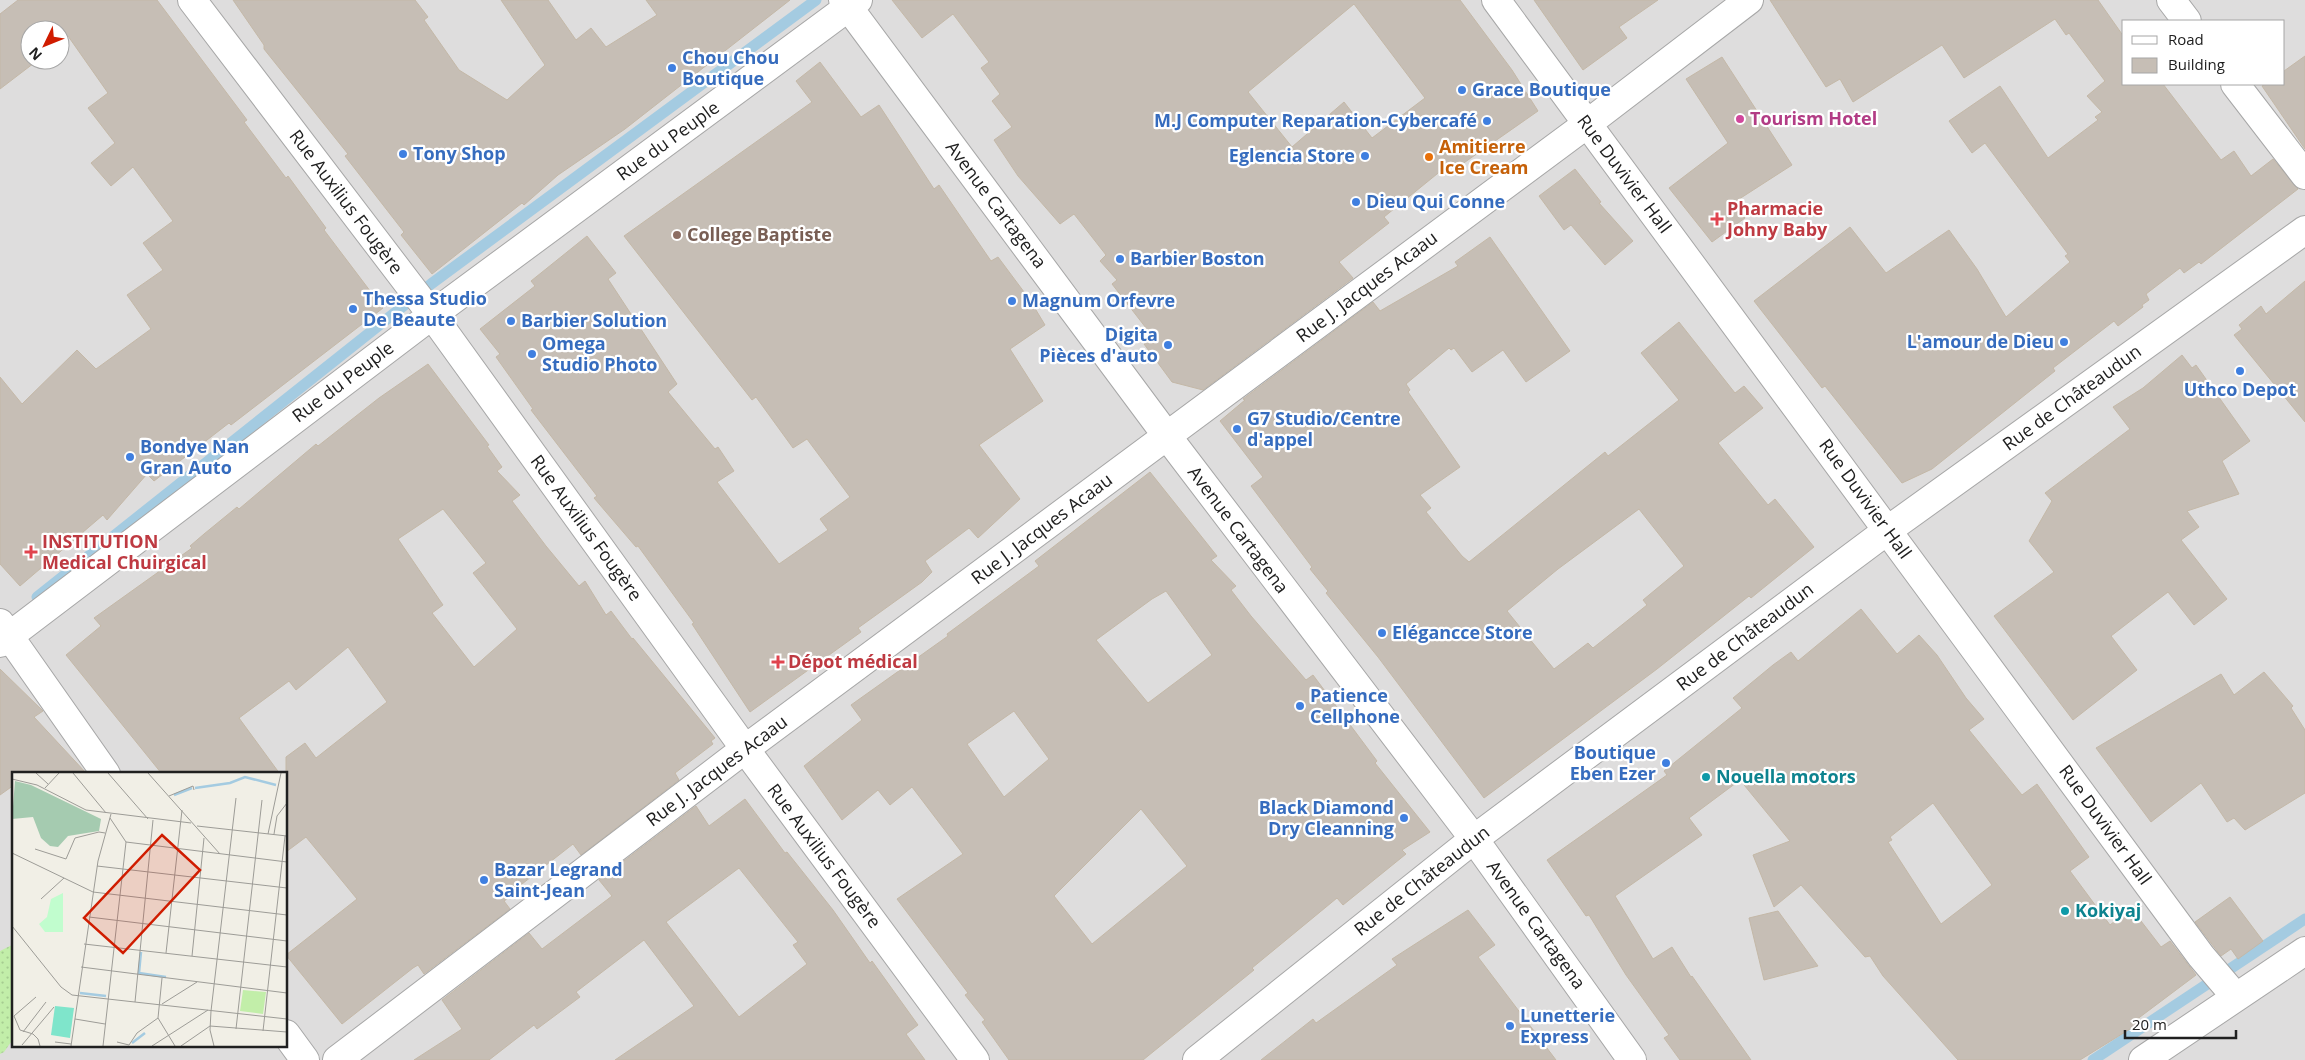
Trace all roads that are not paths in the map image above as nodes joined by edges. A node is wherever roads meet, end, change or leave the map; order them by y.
1 (192, 0) edge
2 (1496, 0) edge
3 (1749, 0) edge
4 (2171, 0) edge
5 (850, 2) edge
6 (2186, 20) edge
7 (2236, 85) edge
8 (1587, 124) junction
9 (2305, 175) edge
10 (2305, 230) edge
11 (432, 315) junction
12 (1167, 436) junction
13 (1888, 530) junction
14 (3, 634) edge
15 (745, 749) junction
16 (105, 772) edge
17 (1474, 839) junction
18 (2305, 951) edge
19 (2235, 996) junction
20 (288, 1037) edge
21 (304, 1060) edge
22 (337, 1060) edge
23 (975, 1060) edge
24 (1197, 1060) edge
25 (1632, 1060) edge
26 (2143, 1060) edge

1 - 11 street, Rue Auxilius Fougère
2 - 8 street, Rue Duvivier Hall
3 - 8 street, Rue J. Jacques Acaau
4 - 6 street
5 - 11 street, Rue du Peuple
5 - 12 street, Avenue Cartagena
7 - 9 street
8 - 12 street, Rue J. Jacques Acaau
8 - 13 street, Rue Duvivier Hall
10 - 13 street, Rue de Châteaudun
11 - 14 street, Rue du Peuple
11 - 15 street, Rue Auxilius Fougère
12 - 15 street, Rue J. Jacques Acaau
12 - 17 street, Avenue Cartagena
13 - 17 street, Rue de Châteaudun
13 - 19 street, Rue Duvivier Hall
14 - 16 street
15 - 22 street, Rue J. Jacques Acaau
15 - 23 street, Rue Auxilius Fougère
17 - 24 street, Rue de Châteaudun
17 - 25 street, Avenue Cartagena
18 - 19 street
19 - 26 street
20 - 21 street

